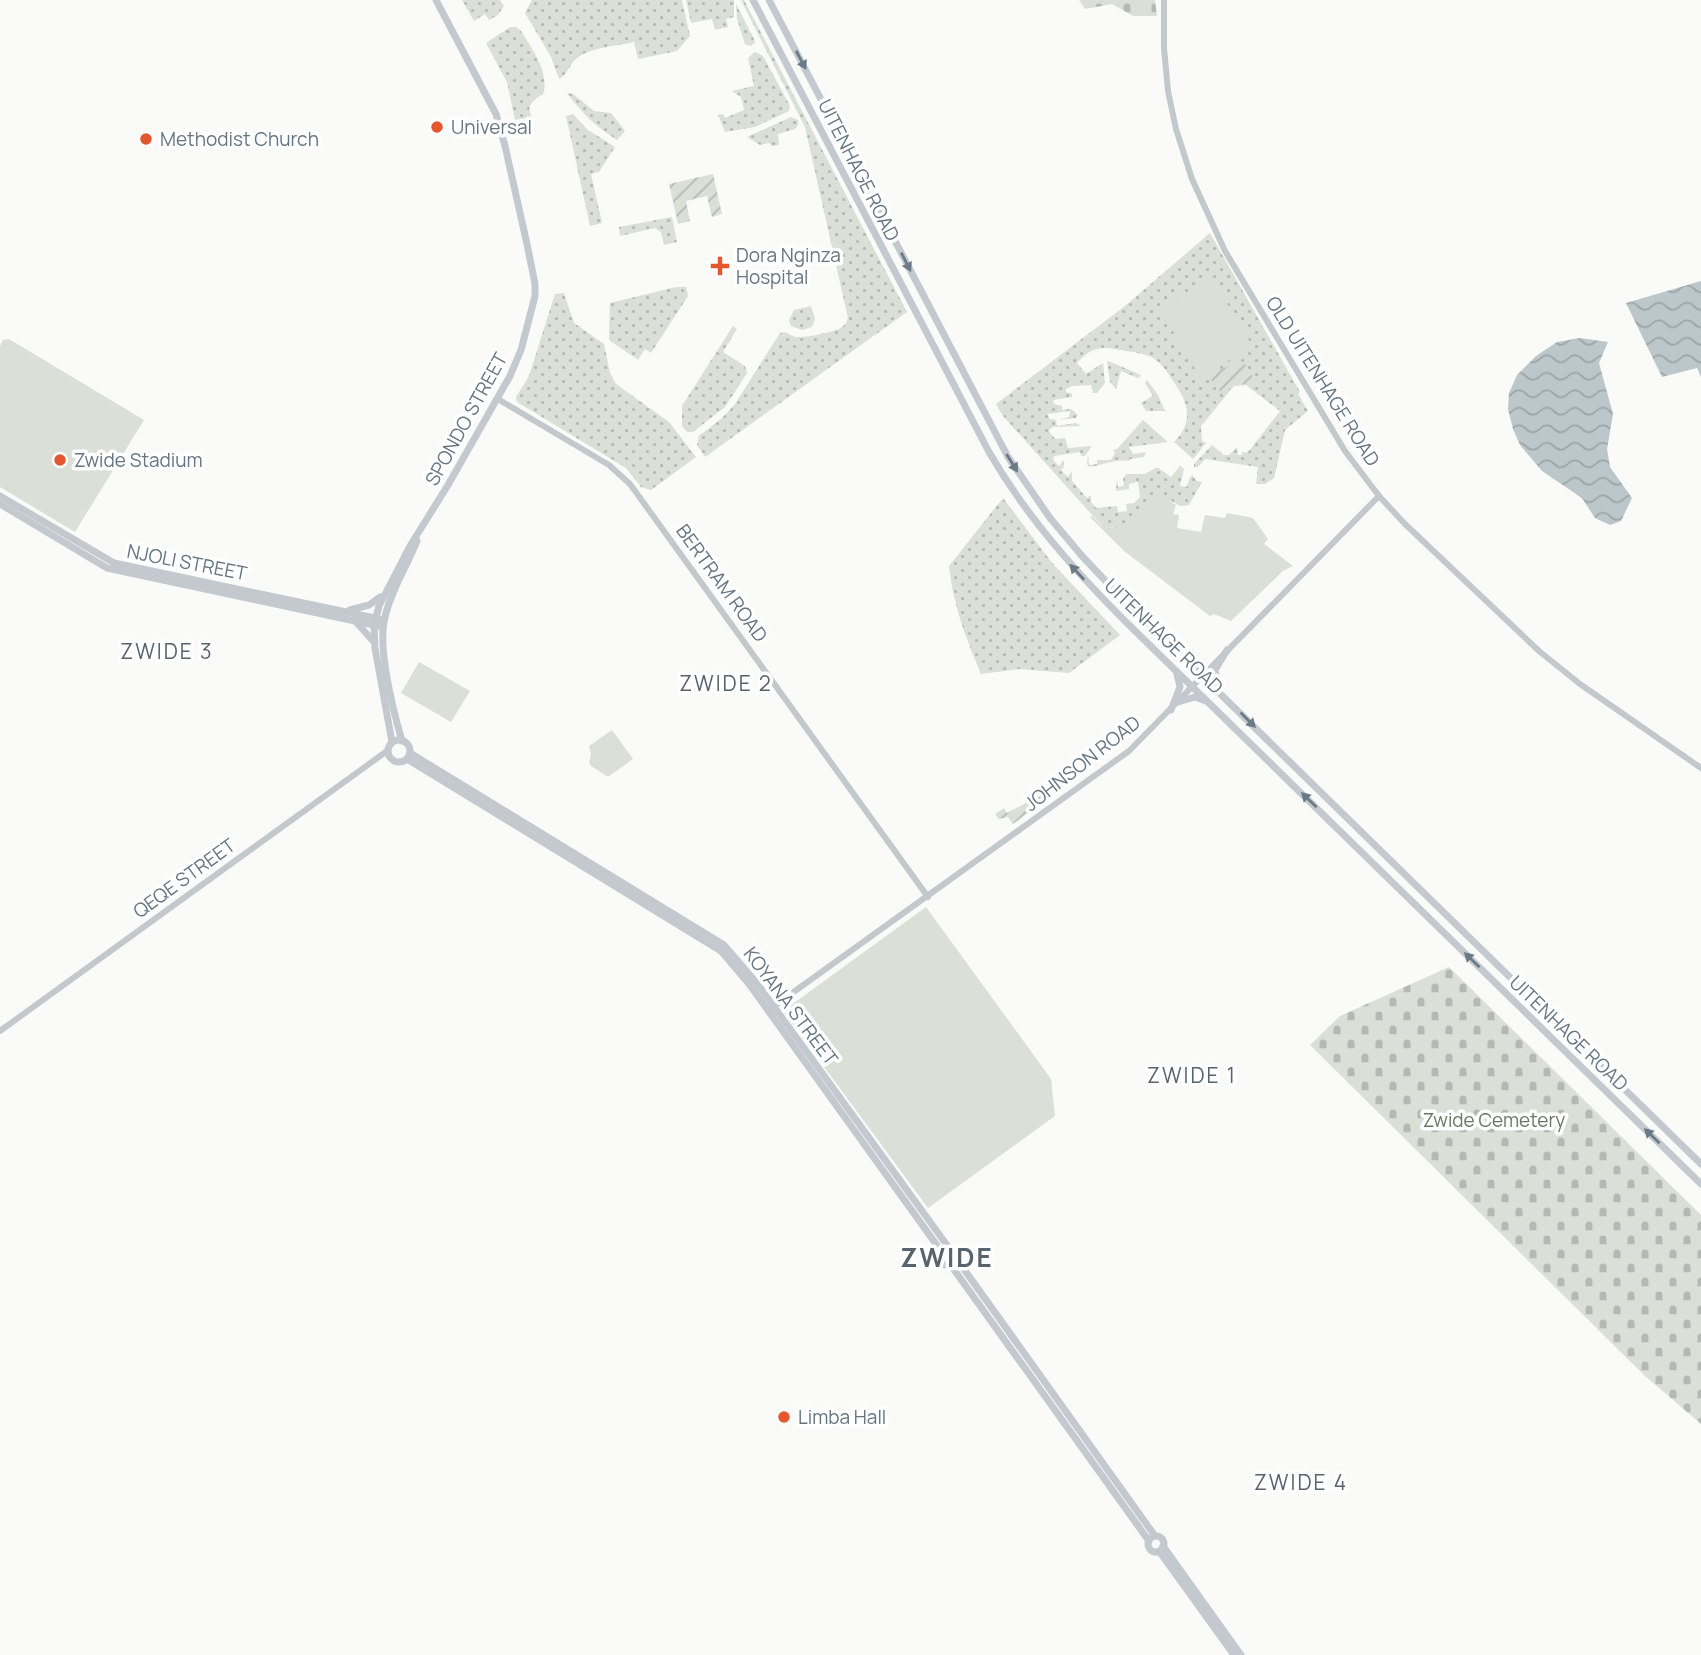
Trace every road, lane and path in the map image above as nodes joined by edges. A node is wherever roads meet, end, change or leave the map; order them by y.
1 (436, 0) edge
2 (753, 0) edge
3 (769, 0) edge
4 (1164, 0) edge
5 (498, 399) junction
6 (0, 496) edge
7 (1379, 496) junction
8 (0, 504) edge
9 (419, 534) junction
10 (383, 594) junction
11 (346, 611) junction
12 (355, 621) junction
13 (379, 622) junction
14 (375, 642) junction
15 (1227, 650) junction
16 (1175, 669) junction
17 (1202, 675) junction
18 (1192, 686) junction
19 (1218, 691) junction
20 (1178, 702) junction
21 (1210, 702) junction
22 (1171, 710) junction
23 (402, 741) junction
24 (392, 742) junction
25 (387, 751) junction
26 (408, 756) junction
27 (1701, 768) edge
28 (928, 897) junction
29 (770, 1009) junction
30 (0, 1031) edge
31 (1701, 1164) edge
32 (1701, 1184) edge
33 (945, 1250) junction
34 (953, 1261) junction
35 (1152, 1538) junction
36 (1161, 1549) junction
37 (1234, 1655) edge
38 (1241, 1655) edge

1 - 5 main road, SPONDO STREET
16 -> 2 main road, UITENHAGE ROAD
3 -> 17 main road, UITENHAGE ROAD
4 - 7 street, OLD UITENHAGE ROAD
5 - 9 main road, SPONDO STREET
5 - 28 street, BERTRAM ROAD
6 - 11 main road, NJOLI STREET
7 - 15 street, JOHNSON ROAD
7 - 27 street, OLD UITENHAGE ROAD
8 - 12 main road, NJOLI STREET
9 - 10 main road, SPONDO STREET
9 - 13 main road, SPONDO STREET
10 - 11 main road
10 - 13 main road, SPONDO STREET
11 - 13 main road, NJOLI STREET
12 - 13 main road, NJOLI STREET
12 - 14 main road
13 - 14 main road, SPONDO STREET
13 - 23 main road, SPONDO STREET
14 - 24 main road, SPONDO STREET
15 - 17 street, JOHNSON ROAD
15 - 19 main road
16 - 18 main road, UITENHAGE ROAD
16 - 22 main road
17 - 18 street, JOHNSON ROAD
17 - 19 main road, UITENHAGE ROAD
18 - 20 street, JOHNSON ROAD
18 - 21 main road, UITENHAGE ROAD
19 -> 31 main road, UITENHAGE ROAD
20 - 21 main road
20 - 22 street, JOHNSON ROAD
32 -> 21 main road, UITENHAGE ROAD
22 - 28 street, JOHNSON ROAD
23 - 24 main road
23 - 26 main road
24 - 25 main road
25 - 26 main road
25 - 30 street, QEQE STREET
26 - 29 main road, KOYANA STREET
28 - 29 street, JOHNSON ROAD
29 - 33 main road, KOYANA STREET
33 - 34 main road, KOYANA STREET
33 - 34 main road, KOYANA STREET
34 - 35 main road, KOYANA STREET
35 - 36 main road, KOYANA STREET
35 - 36 main road, KOYANA STREET
36 - 37 main road, KOYANA STREET
36 - 38 main road, KOYANA STREET

